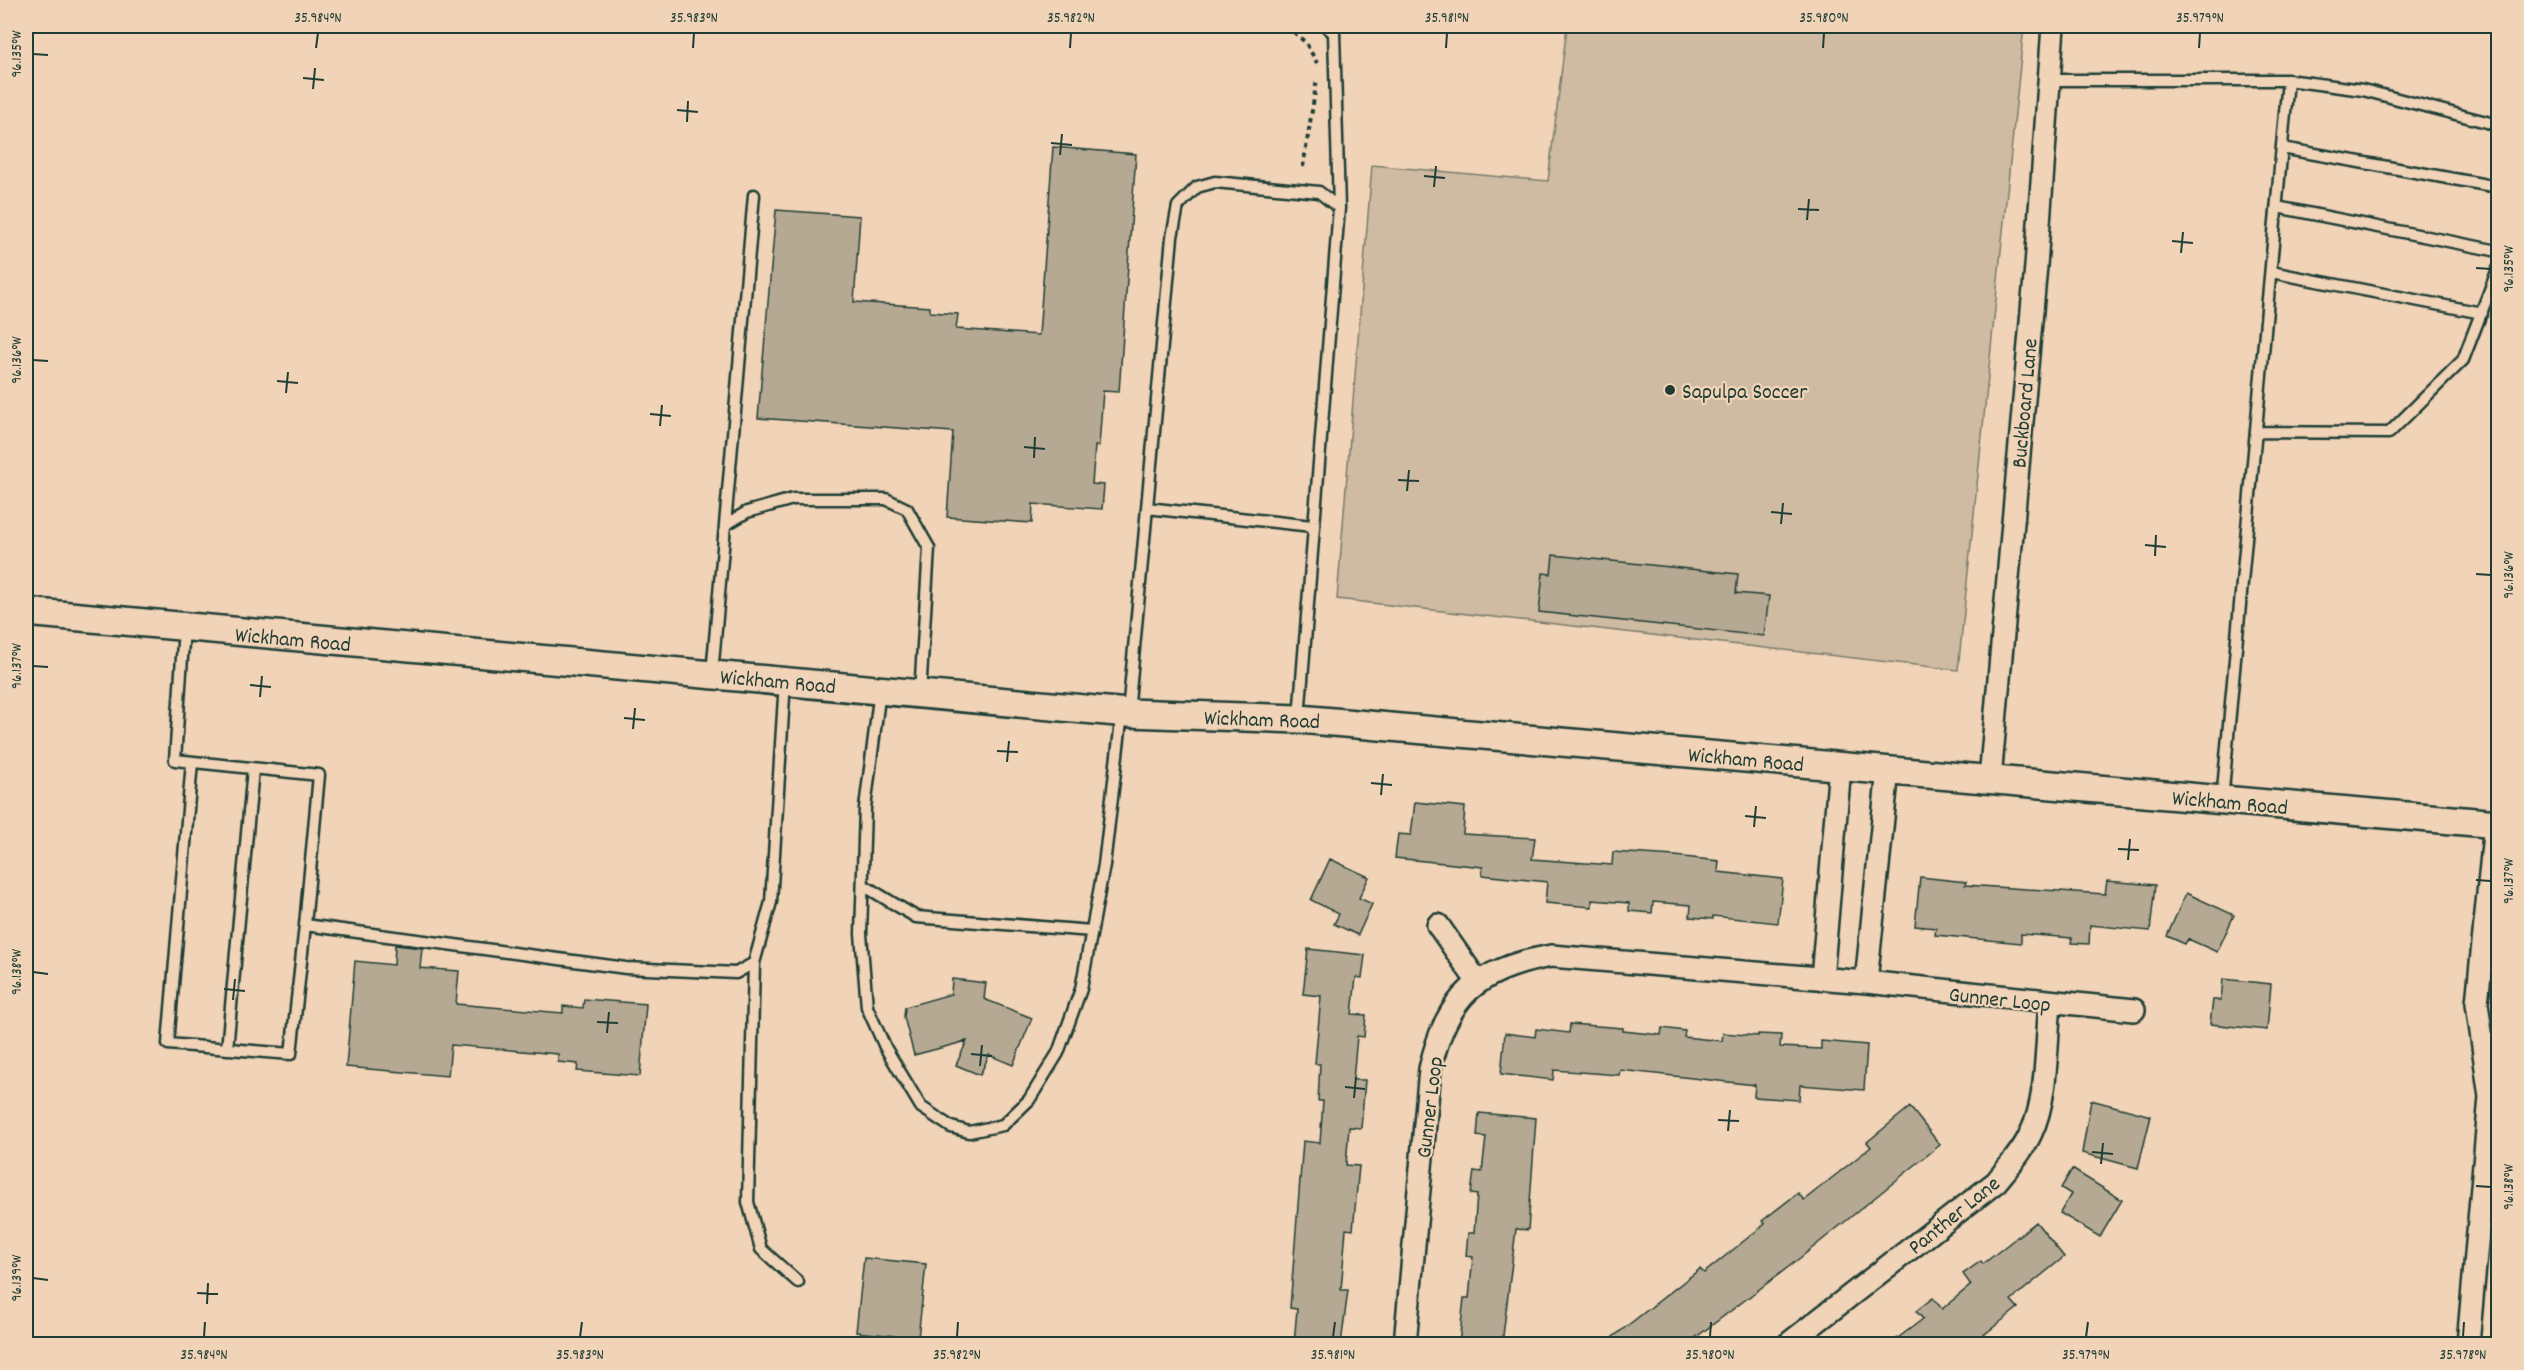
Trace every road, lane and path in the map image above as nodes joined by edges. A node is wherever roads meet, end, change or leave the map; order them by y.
1 (1287, 26) edge
2 (1326, 26) edge
3 (2053, 26) edge
4 (1319, 67) dead end
5 (1318, 78) dead end
6 (2049, 80) junction
7 (2289, 80) junction
8 (2499, 125) edge
9 (2282, 148) junction
10 (1303, 167) dead end
11 (2499, 187) edge
12 (754, 195) dead end
13 (2277, 207) junction
14 (1339, 208) junction
15 (2499, 251) edge
16 (2499, 269) edge
17 (2271, 272) junction
18 (2482, 313) junction
19 (2256, 432) junction
20 (1147, 508) junction
21 (725, 525) junction
22 (1312, 526) junction
23 (26, 612) edge
24 (184, 628) junction
25 (712, 674) junction
26 (785, 681) junction
27 (880, 690) junction
28 (920, 694) junction
29 (1125, 713) junction
30 (1299, 718) junction
31 (192, 762) junction
32 (1839, 766) junction
33 (253, 769) junction
34 (1888, 770) junction
35 (1990, 779) junction
36 (2222, 801) junction
37 (2497, 824) edge
38 (863, 885) junction
39 (305, 925) junction
40 (1438, 925) dead end
41 (1092, 931) junction
42 (754, 963) junction
43 (1822, 979) junction
44 (1477, 981) junction
45 (1866, 982) junction
46 (2050, 1004) junction
47 (2134, 1010) dead end
48 (227, 1049) junction
49 (2499, 1073) edge
50 (2490, 1097) junction
51 (798, 1282) dead end
52 (1405, 1344) edge
53 (1788, 1344) edge
54 (2468, 1344) edge

1 - 4 path
2 - 14 lane
3 - 6 street, Buckboard Lane
5 - 10 path
6 - 7 lane
6 - 35 street, Buckboard Lane
7 - 8 lane
7 - 9 lane
9 - 11 lane
9 - 13 lane
12 - 21 lane
13 - 15 lane
13 - 17 lane
14 - 20 lane
14 - 22 lane
16 - 18 lane
17 - 18 lane
17 - 19 lane
18 - 19 lane
19 - 36 lane
20 - 22 lane
20 - 29 lane
21 - 25 lane
21 - 28 lane
22 - 30 lane
23 - 24 street, Wickham Road
24 - 25 street, Wickham Road
24 - 31 lane
25 - 26 street, Wickham Road
26 - 27 street, Wickham Road
26 - 42 lane
27 - 28 street, Wickham Road
27 - 38 lane
28 - 29 street, Wickham Road
29 - 30 street, Wickham Road
29 - 41 lane
30 - 32 street, Wickham Road
31 - 33 lane
31 - 48 lane
32 - 34 street, Wickham Road
32 - 43 street
33 - 39 lane
33 - 48 lane
34 - 35 street, Wickham Road
34 - 45 street
35 - 36 street, Wickham Road
36 - 37 street, Wickham Road
37 - 50 street
38 - 41 lane
38 - 41 lane
39 - 42 lane
39 - 48 lane
40 - 44 street
42 - 51 lane
43 - 44 street, Gunner Loop
43 - 45 street, Gunner Loop
44 - 52 street, Gunner Loop
45 - 46 street, Gunner Loop
46 - 47 street, Gunner Loop
46 - 53 street, Panther Lane
49 - 50 street
50 - 54 street

